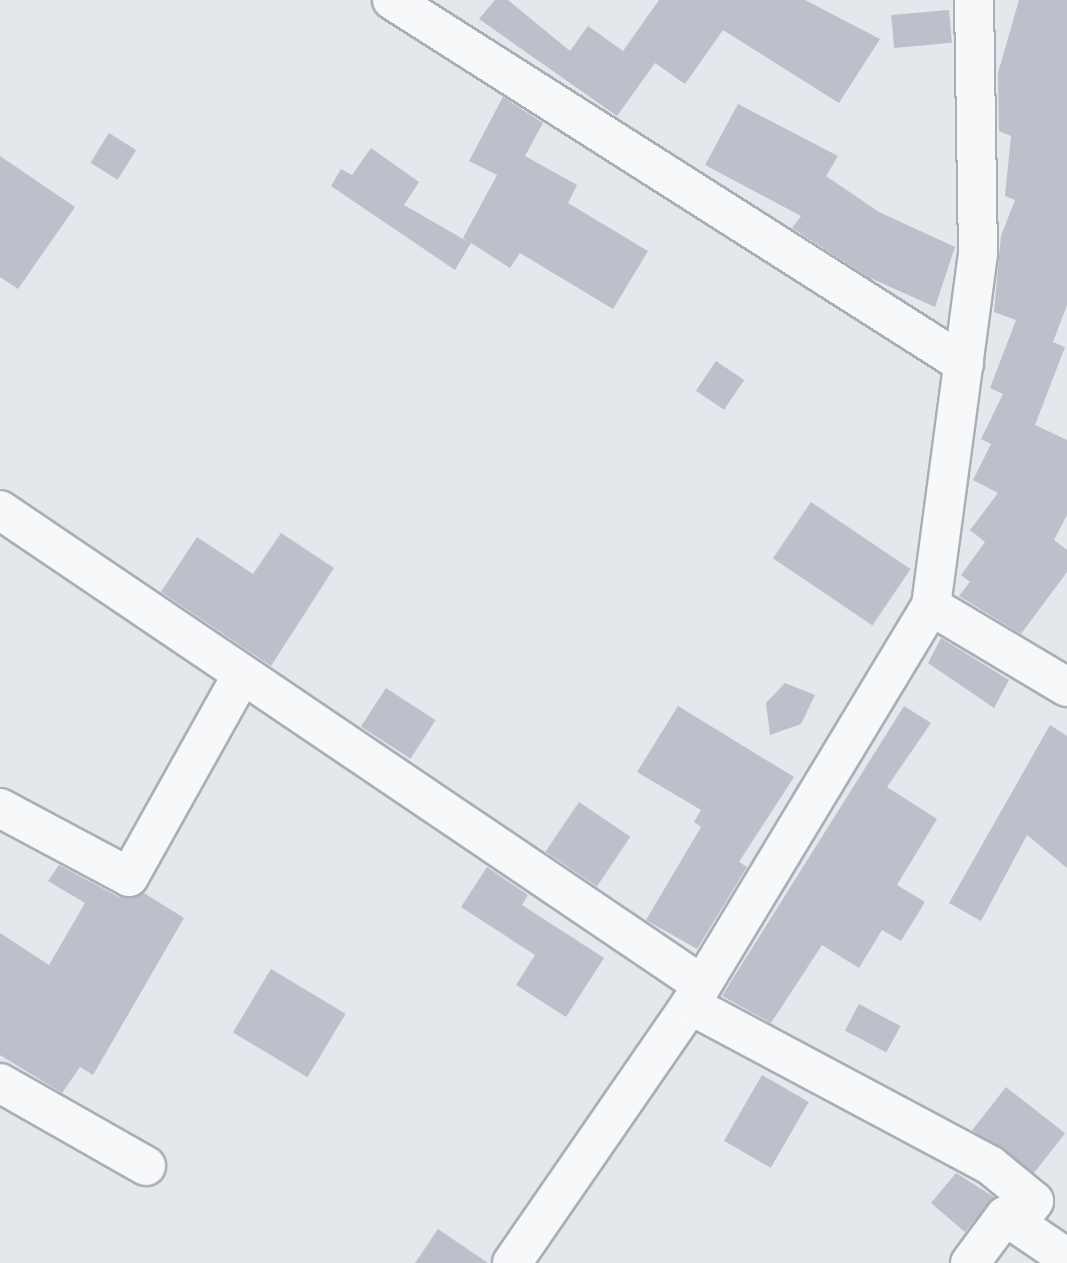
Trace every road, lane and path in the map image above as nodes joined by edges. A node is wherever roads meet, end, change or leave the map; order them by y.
1 (392, 0) edge
2 (974, 0) edge
3 (964, 364) junction
4 (0, 510) edge
5 (930, 606) junction
6 (242, 675) junction
7 (1067, 686) edge
8 (0, 808) edge
9 (694, 993) junction
10 (0, 1083) edge
11 (146, 1166) dead end
12 (1018, 1223) junction
13 (1067, 1258) edge
14 (521, 1260) edge
15 (970, 1263) edge

1 - 3 street
2 - 3 street
3 - 5 street
4 - 6 street
5 - 7 street
5 - 9 street
6 - 8 street
6 - 9 street
9 - 12 street
9 - 14 street
10 - 11 street
12 - 13 street
12 - 15 street

